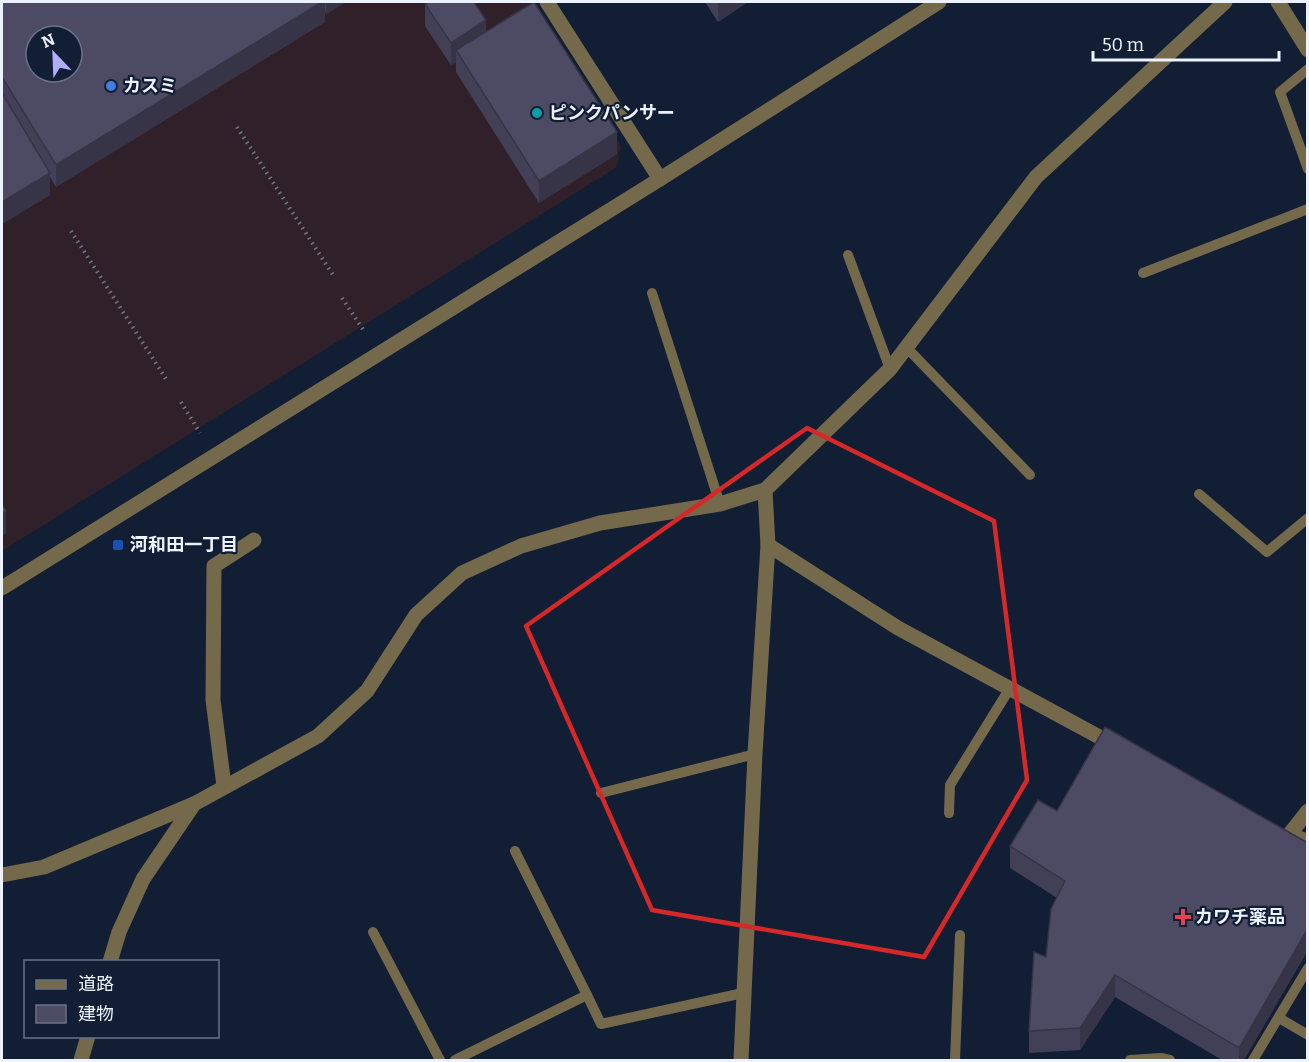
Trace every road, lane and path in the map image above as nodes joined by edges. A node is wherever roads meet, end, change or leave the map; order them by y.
1 (547, 2) edge
2 (939, 2) edge
3 (1225, 2) edge
4 (1278, 2) edge
5 (1308, 50) edge
6 (1308, 69) edge
7 (237, 127) dead end
8 (1308, 169) edge
9 (660, 179) junction
10 (1308, 209) edge
11 (71, 231) dead end
12 (848, 255) dead end
13 (1143, 273) dead end
14 (333, 275) dead end
15 (652, 293) dead end
16 (342, 298) dead end
17 (364, 331) dead end
18 (906, 347) junction
19 (890, 369) junction
20 (166, 379) dead end
21 (181, 402) dead end
22 (200, 433) dead end
23 (1030, 475) dead end
24 (765, 490) junction
25 (1199, 494) dead end
26 (720, 504) junction
27 (1308, 518) edge
28 (254, 540) dead end
29 (768, 545) junction
30 (2, 588) edge
31 (1010, 688) junction
32 (755, 754) junction
33 (1132, 755) edge
34 (224, 786) junction
35 (601, 794) dead end
36 (194, 804) junction
37 (1308, 811) edge
38 (949, 813) dead end
39 (1264, 828) edge
40 (1290, 832) junction
41 (1308, 839) edge
42 (515, 851) dead end
43 (2, 875) edge
44 (373, 932) dead end
45 (960, 935) dead end
46 (111, 960) edge
47 (1308, 968) edge
48 (743, 993) junction
49 (587, 995) junction
50 (1279, 1018) junction
51 (1308, 1035) edge
52 (87, 1038) edge
53 (81, 1060) edge
54 (440, 1060) edge
55 (455, 1060) edge
56 (741, 1060) edge
57 (955, 1060) edge
58 (1130, 1060) edge
59 (1170, 1060) edge
60 (1253, 1060) edge

1 - 9 street
2 - 9 street
3 - 18 street
4 - 5 street
6 - 8 lane
7 - 14 path
9 - 30 street
10 - 13 lane
11 - 20 path
12 - 19 lane
15 - 26 lane
16 - 17 path
18 - 19 street
18 - 23 lane
19 - 24 street
21 - 22 path
24 - 26 street
24 - 29 street
25 - 27 lane
26 - 34 street
28 - 34 street
29 - 31 street
29 - 32 street
31 - 33 street
31 - 38 lane
32 - 35 lane
32 - 48 street
34 - 36 street
36 - 43 street
36 - 46 street
37 - 40 street
39 - 40 street
40 - 41 lane
42 - 49 lane
44 - 54 lane
45 - 57 lane
47 - 50 lane
48 - 49 lane
48 - 56 street
49 - 55 lane
50 - 51 lane
50 - 60 lane
52 - 53 street
58 - 59 lane

